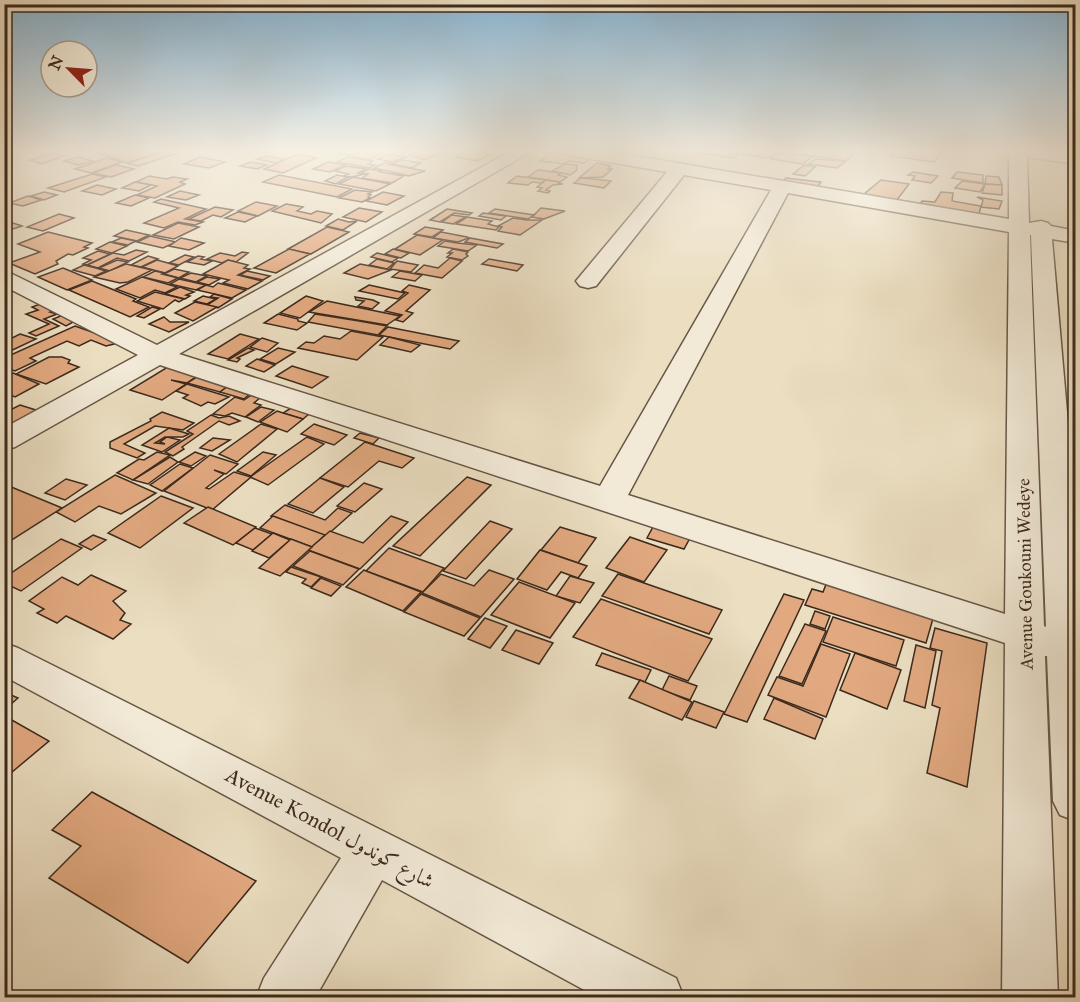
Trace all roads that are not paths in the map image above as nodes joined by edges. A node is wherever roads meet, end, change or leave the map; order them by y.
1 (443, 197) edge
2 (657, 197) edge
3 (777, 197) edge
4 (840, 197) edge
5 (1029, 197) edge
6 (1031, 229) junction
7 (1076, 237) edge
8 (4, 278) edge
9 (588, 280) dead end
10 (159, 356) junction
11 (4, 441) edge
12 (609, 500) junction
13 (1026, 635) junction
14 (1071, 650) edge
15 (4, 658) edge
16 (1076, 801) edge
17 (372, 851) junction
18 (284, 998) edge
19 (656, 998) edge
20 (1030, 998) edge

1 - 10 street
2 - 9 street
3 - 12 street
4 - 6 street
5 - 6 street, Avenue Goukouni Wedeye
6 - 7 street
6 - 13 street, Avenue Goukouni Wedeye
6 - 14 street, Avenue Goukouni Wedeye
8 - 10 street
10 - 11 street
10 - 12 street
12 - 13 street
13 - 14 street
13 - 20 street, Avenue Goukouni Wedeye
14 - 16 street, Avenue Goukouni Wedeye
15 - 17 street, Avenue Kondol شارع كوندول
17 - 18 street
17 - 19 street, Avenue Kondol شارع كوندول

